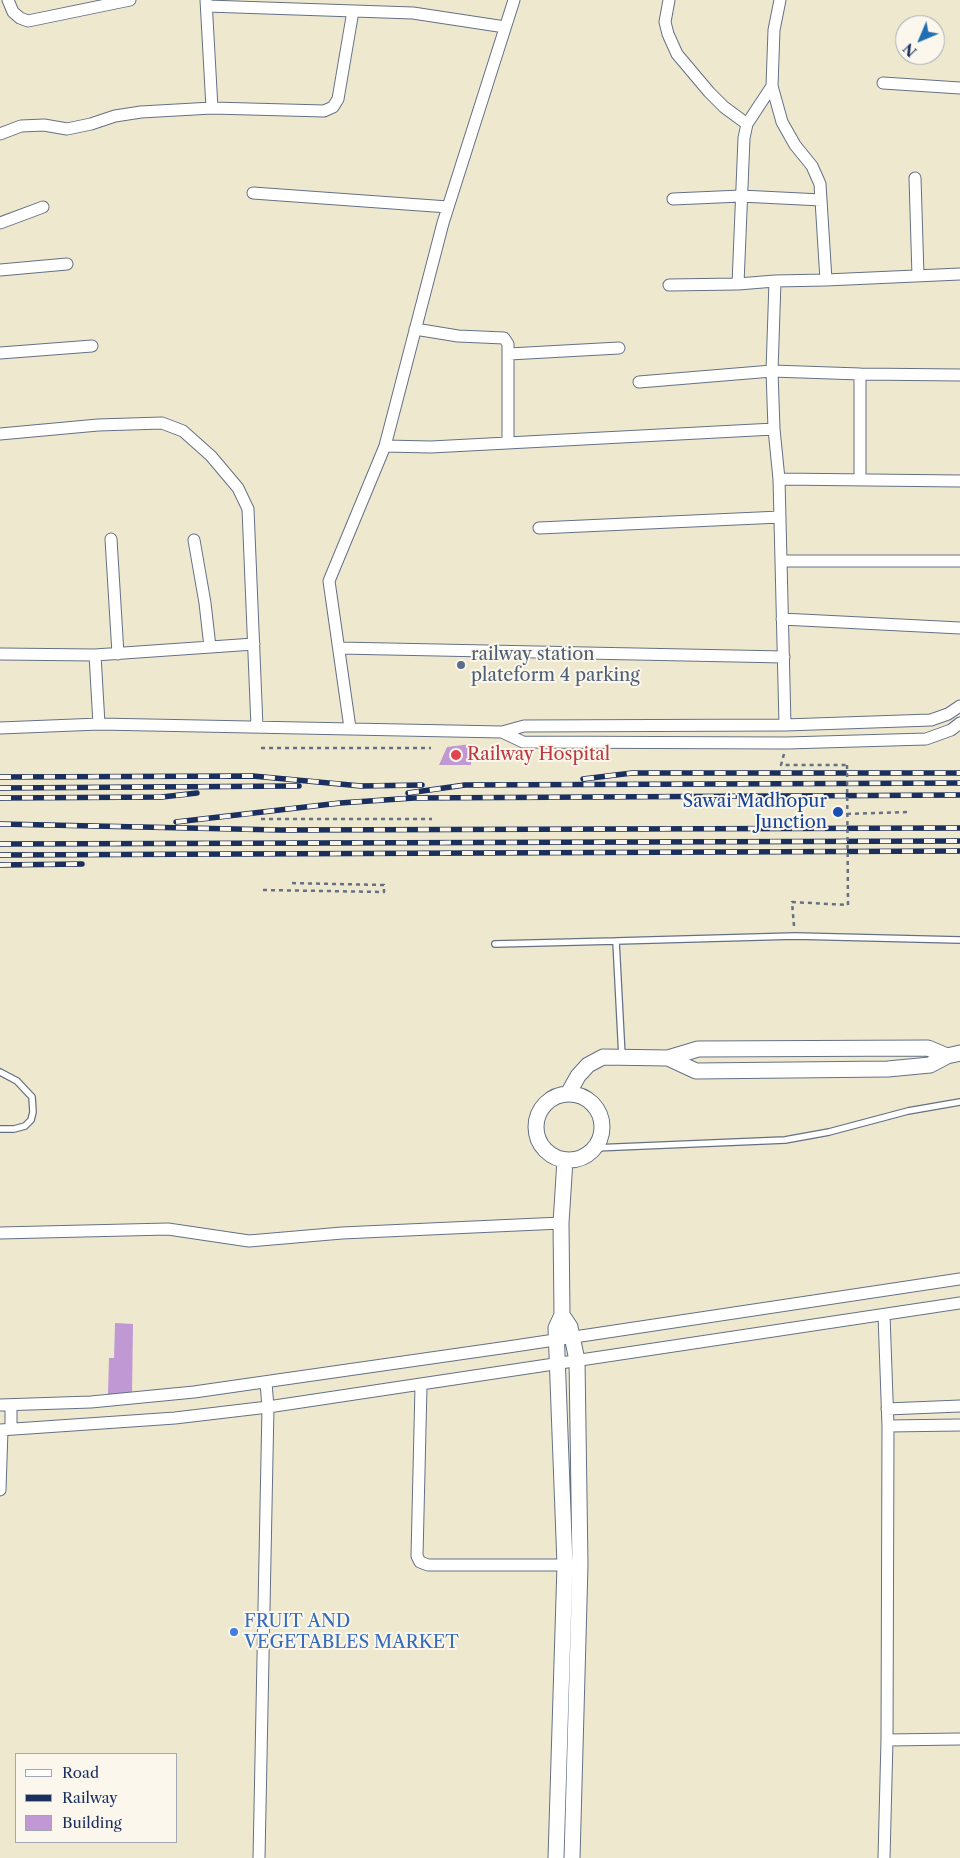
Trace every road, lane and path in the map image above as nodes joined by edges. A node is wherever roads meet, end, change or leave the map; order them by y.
1 (8, 0) edge
2 (130, 0) edge
3 (514, 0) edge
4 (669, 0) edge
5 (780, 0) edge
6 (207, 3) edge
7 (352, 11) junction
8 (506, 27) junction
9 (883, 84) dead end
10 (772, 86) junction
11 (960, 88) edge
12 (212, 108) junction
13 (747, 124) junction
14 (0, 134) edge
15 (915, 178) dead end
16 (253, 193) dead end
17 (741, 196) junction
18 (673, 198) dead end
19 (821, 200) junction
20 (43, 207) dead end
21 (448, 207) junction
22 (0, 223) edge
23 (67, 264) dead end
24 (0, 270) edge
25 (960, 274) edge
26 (918, 276) junction
27 (826, 280) junction
28 (775, 281) junction
29 (738, 284) junction
30 (669, 285) dead end
31 (415, 329) junction
32 (92, 346) dead end
33 (619, 348) dead end
34 (0, 353) edge
35 (509, 354) junction
36 (772, 372) junction
37 (860, 374) junction
38 (960, 375) edge
39 (639, 382) dead end
40 (774, 429) junction
41 (0, 434) edge
42 (508, 443) junction
43 (385, 446) junction
44 (779, 479) junction
45 (860, 479) junction
46 (960, 482) edge
47 (780, 517) junction
48 (539, 528) dead end
49 (111, 539) dead end
50 (194, 540) dead end
51 (781, 561) junction
52 (960, 561) edge
53 (782, 619) junction
54 (960, 628) edge
55 (254, 644) junction
56 (210, 647) junction
57 (338, 648) junction
58 (0, 654) edge
59 (118, 654) junction
60 (95, 655) junction
61 (784, 657) junction
62 (960, 706) edge
63 (960, 723) edge
64 (99, 724) junction
65 (786, 725) junction
66 (257, 727) junction
67 (0, 728) edge
68 (350, 728) junction
69 (502, 732) junction
70 (261, 748) dead end
71 (430, 748) dead end
72 (782, 765) dead end
73 (908, 812) dead end
74 (847, 814) junction
75 (262, 819) dead end
76 (432, 819) dead end
77 (289, 882) dead end
78 (263, 890) dead end
79 (795, 936) junction
80 (960, 940) edge
81 (616, 941) junction
82 (495, 944) dead end
83 (954, 1054) edge
84 (622, 1057) junction
85 (668, 1058) junction
86 (0, 1072) edge
87 (568, 1094) junction
88 (960, 1102) edge
89 (0, 1129) edge
90 (594, 1148) junction
91 (565, 1160) junction
92 (562, 1223) junction
93 (0, 1233) edge
94 (960, 1279) edge
95 (960, 1303) edge
96 (562, 1315) junction
97 (884, 1315) junction
98 (573, 1338) junction
99 (556, 1340) junction
100 (576, 1360) junction
101 (558, 1363) junction
102 (266, 1383) junction
103 (421, 1386) junction
104 (6, 1406) edge
105 (960, 1406) edge
106 (268, 1407) junction
107 (887, 1409) junction
108 (960, 1425) edge
109 (888, 1426) junction
110 (4, 1430) edge
111 (0, 1490) edge
112 (565, 1565) junction
113 (580, 1565) junction
114 (960, 1739) edge
115 (887, 1740) junction
116 (259, 1858) edge
117 (556, 1858) edge
118 (572, 1858) edge
119 (884, 1858) edge

1 - 2 street
3 - 8 street
4 - 13 street
5 - 10 street
6 - 7 street
6 - 12 street
7 - 8 street
7 - 12 street
8 - 21 street
9 - 11 street
10 - 13 street
10 - 19 street
12 - 14 street
13 - 17 street
15 - 26 street
16 - 21 street
17 - 18 street
17 - 19 street
17 - 29 street
19 - 27 street
20 - 22 street
21 - 31 street
23 - 24 street
25 - 26 street
26 - 27 street
27 - 28 street
28 - 29 street
28 - 36 street
29 - 30 street
31 - 35 street
31 - 43 street
32 - 34 street
33 - 35 street
35 - 42 street
36 - 37 street
36 - 39 street
36 - 40 street
37 - 38 street
37 - 45 street
40 - 42 street
40 - 44 street
41 - 55 street
42 - 43 street
43 - 57 street
44 - 45 street
44 - 47 street
45 - 46 street
47 - 48 street
47 - 51 street
49 - 59 street
50 - 56 street
51 - 52 street
51 - 53 street
53 - 54 street
53 - 61 street
55 - 56 street
55 - 66 street
56 - 59 street
57 - 61 street
57 - 68 street
58 - 60 street
59 - 60 street
60 - 64 street
61 - 65 street
62 - 65 street
63 - 69 street
64 - 66 street
64 - 67 street
65 - 69 street
66 - 68 street
68 - 69 street
70 - 71 path
72 - 74 path, bridge
73 - 74 path
74 - 79 path, bridge
75 - 76 path
77 - 78 path
79 - 80 lane
79 - 81 lane
81 - 82 lane
81 - 84 lane
83 - 85 street
83 - 85 street
84 - 85 street
84 - 87 street
86 - 89 lane
87 - 90 street
87 - 91 street
88 - 90 lane
90 - 91 street
91 - 92 street
92 - 93 street
92 - 96 street
94 - 98 street
95 - 97 street
96 - 98 street
96 - 99 street
97 - 100 street
97 - 107 street
98 - 99 street
98 - 100 street
99 - 101 street
99 - 102 street
100 - 101 street
100 - 113 street
101 - 103 street
101 - 112 street
102 - 104 street
102 - 106 street
103 - 106 street
103 - 112 street
104 - 110 street
105 - 107 street
106 - 110 street
106 - 116 street
107 - 109 street
108 - 109 street
109 - 115 street
110 - 111 street
112 - 113 street
112 - 117 street
113 - 118 street
114 - 115 street
115 - 119 street

